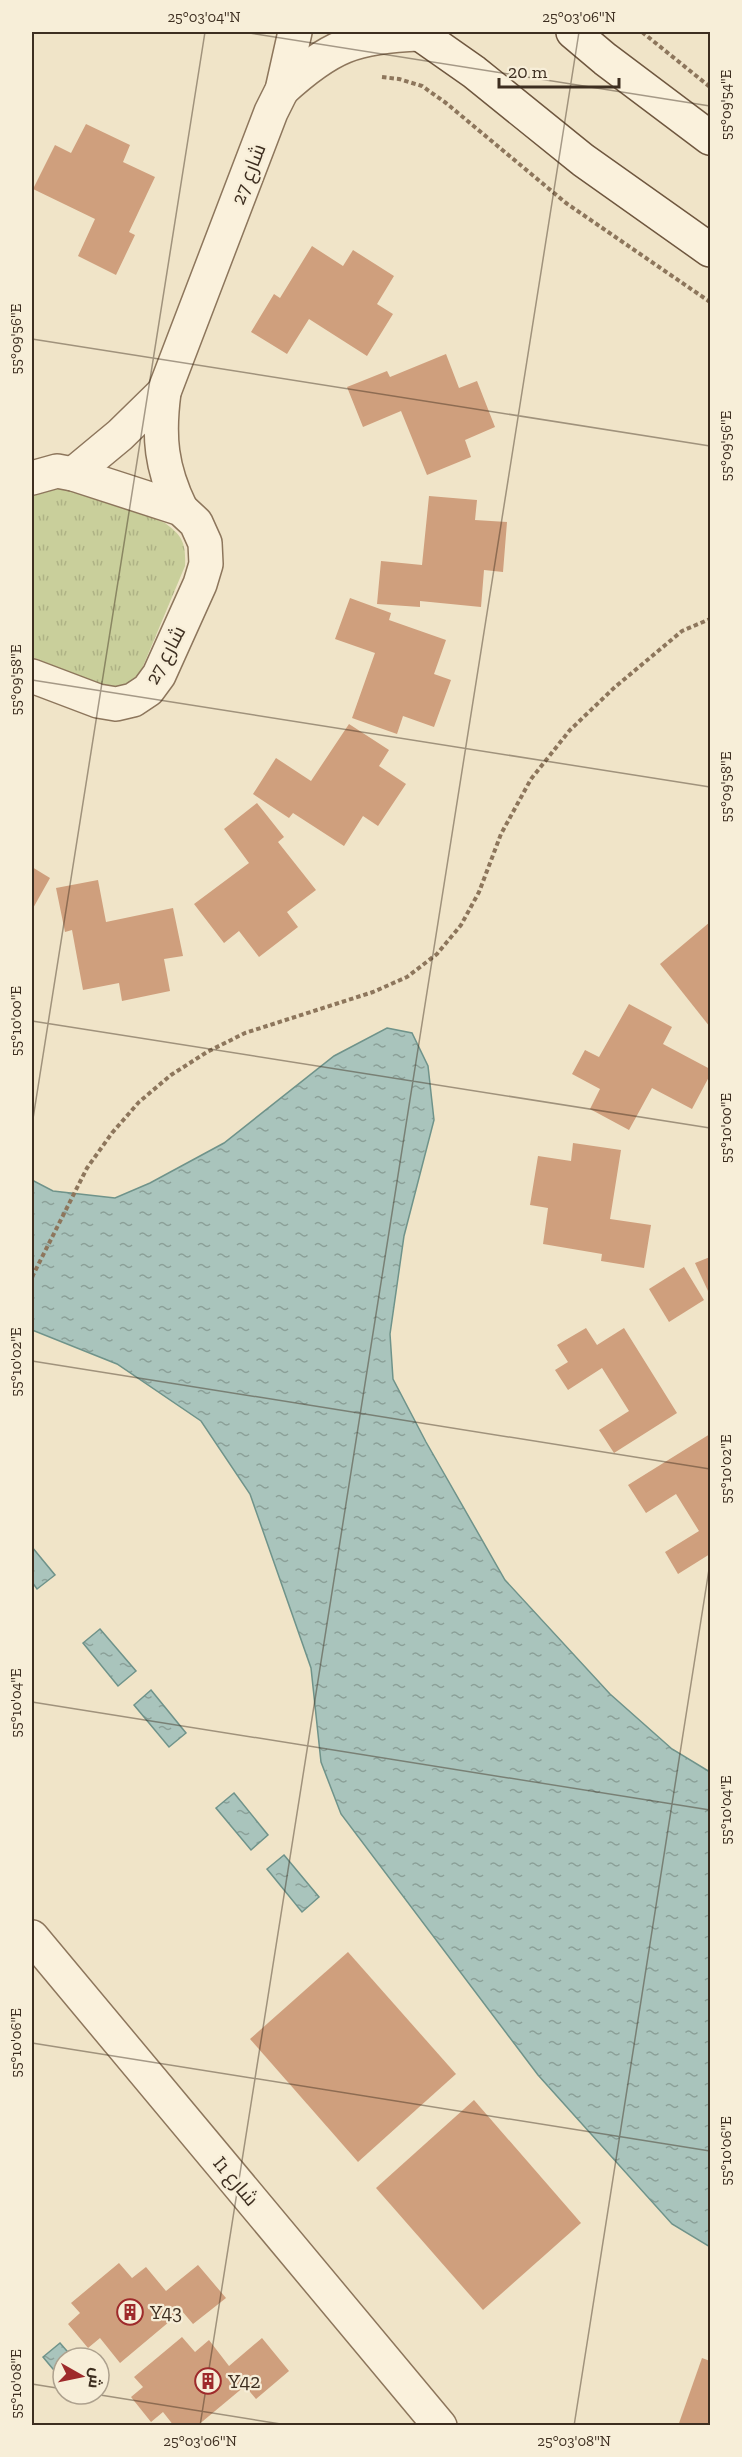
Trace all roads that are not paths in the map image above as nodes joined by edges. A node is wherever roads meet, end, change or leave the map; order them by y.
1 (295, 32) edge
2 (573, 32) edge
3 (419, 33) edge
4 (282, 90) junction
5 (711, 138) edge
6 (711, 250) edge
7 (164, 392) junction
8 (73, 474) junction
9 (32, 478) edge
10 (181, 509) junction
11 (32, 676) edge
12 (32, 1937) edge
13 (440, 2426) edge

1 - 4 street, شارع 27
2 - 5 street
3 - 4 street, شارع 27
3 - 6 street
4 - 7 street, شارع 27
7 - 8 street, شارع 27
7 - 10 street, شارع 27
8 - 9 street
8 - 10 street
10 - 11 street, شارع 27
12 - 13 street, I1 شارع

